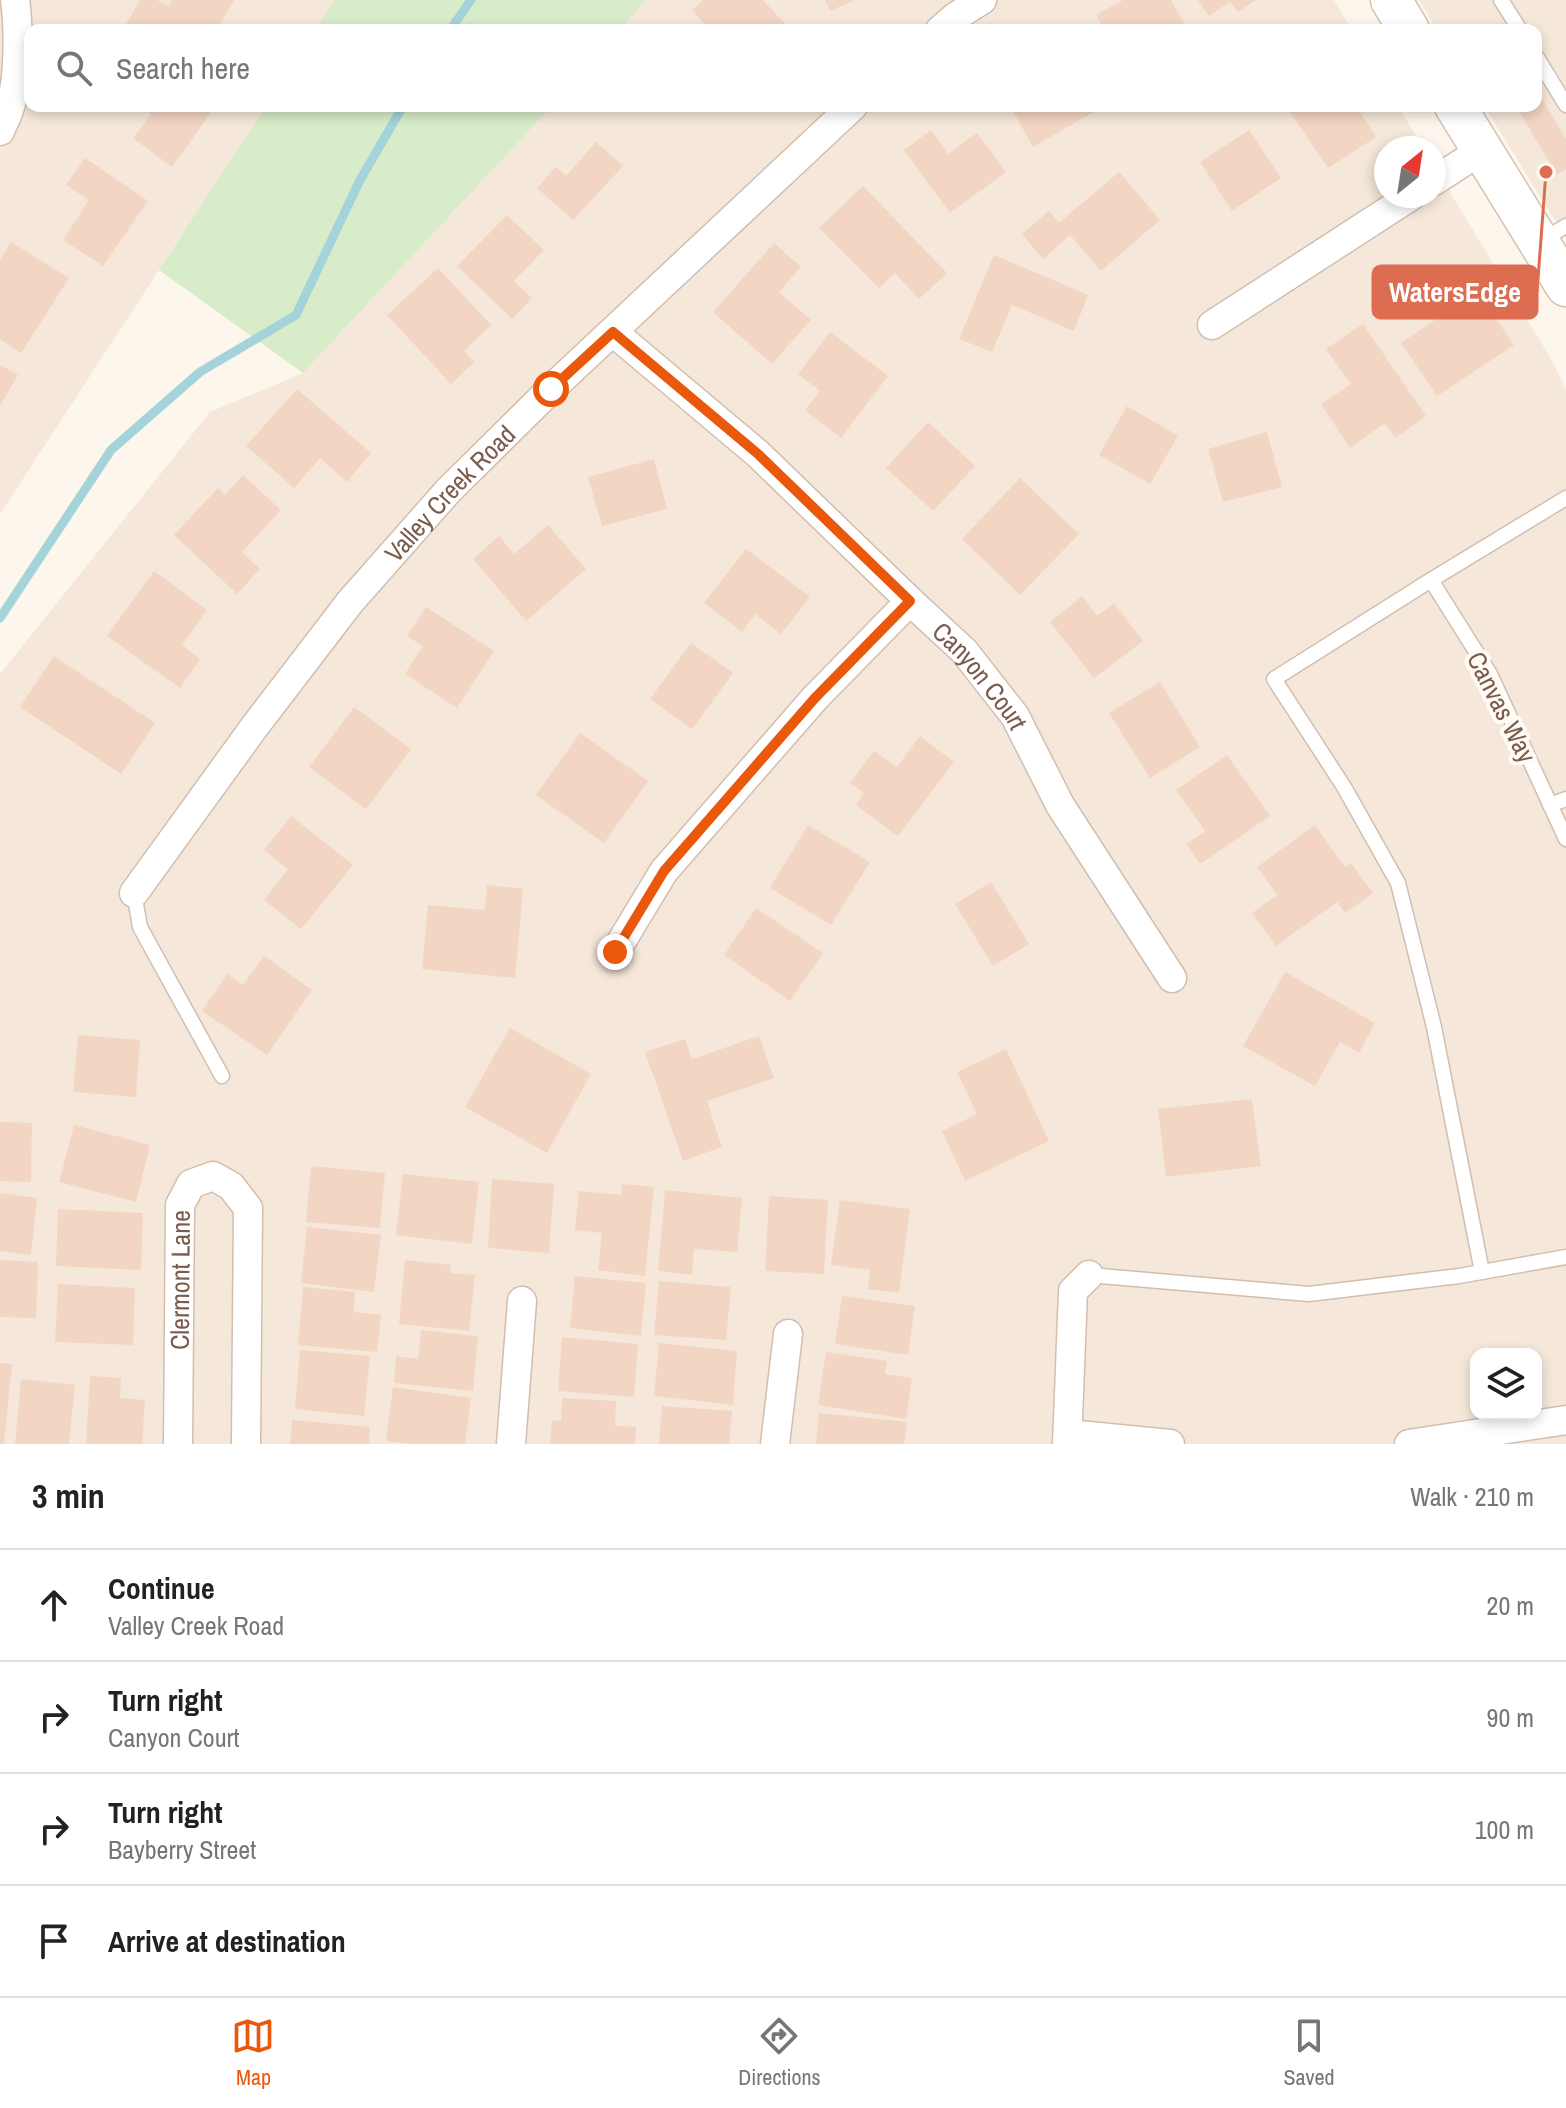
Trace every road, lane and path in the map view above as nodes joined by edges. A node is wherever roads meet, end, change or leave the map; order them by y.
1 (15, 0) edge
2 (982, 0) edge
3 (1391, 0) edge
4 (1501, 0) edge
5 (947, 24) edge
6 (1405, 24) edge
7 (1516, 24) edge
8 (1542, 66) edge
9 (1566, 105) edge
10 (847, 112) edge
11 (1459, 112) edge
12 (0, 131) edge
13 (1482, 150) junction
14 (1446, 173) edge
15 (1392, 208) edge
16 (1552, 234) edge
17 (1566, 286) edge
18 (1212, 325) dead end
19 (613, 332) junction
20 (1566, 498) edge
21 (1431, 580) junction
22 (910, 601) junction
23 (1566, 799) edge
24 (1550, 805) junction
25 (1566, 839) edge
26 (134, 893) joint
27 (615, 952) dead end
28 (1172, 978) dead end
29 (222, 1076) dead end
30 (1566, 1257) edge
31 (1482, 1272) junction
32 (1089, 1275) joint
33 (522, 1301) dead end
34 (788, 1334) dead end
35 (1566, 1420) edge
36 (1068, 1439) edge
37 (1450, 1441) edge
38 (178, 1444) edge
39 (246, 1444) edge
40 (511, 1444) edge
41 (775, 1444) edge
42 (1170, 1444) edge
43 (1409, 1444) edge

1 - 12 street
2 - 5 street
3 - 6 main road
4 - 7 lane
8 - 9 lane
10 - 19 street, Valley Creek Road
11 - 13 main road
13 - 14 street
13 - 16 main road
15 - 18 street
16 - 17 main road
19 - 22 street, Canyon Court
19 - 26 street, Valley Creek Road
20 - 21 lane
21 - 24 lane, Canvas Way
21 - 31 lane
22 - 27 street
22 - 28 street, Canyon Court
23 - 24 lane
24 - 25 lane, Canvas Way
26 - 29 lane
30 - 31 lane
31 - 32 lane
32 - 36 street
33 - 40 street
34 - 41 street
35 - 37 street
36 - 42 street
37 - 43 street
38 - 39 street, Clermont Lane

